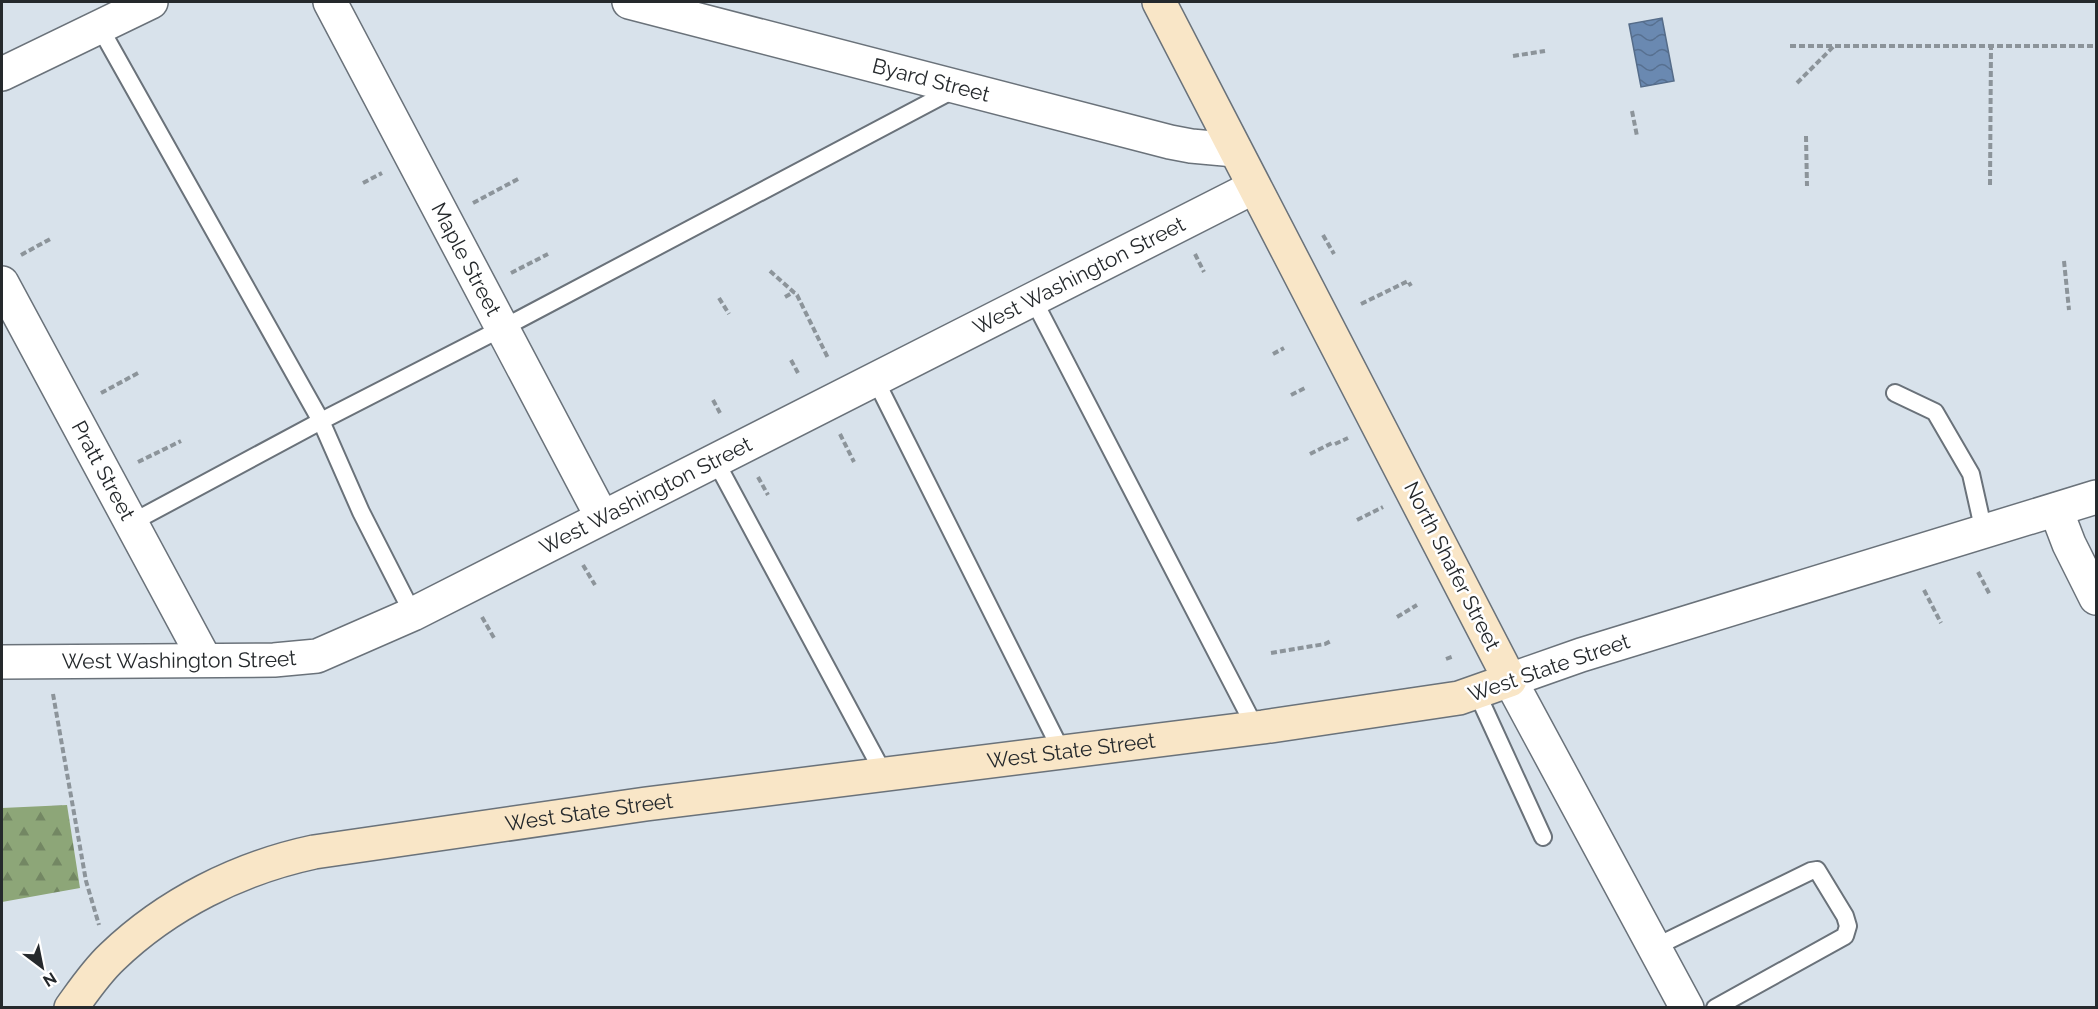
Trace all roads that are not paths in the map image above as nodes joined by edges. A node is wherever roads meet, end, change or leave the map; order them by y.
1 (151, 2) edge
2 (330, 2) edge
3 (629, 2) edge
4 (1159, 2) edge
5 (99, 26) junction
6 (2, 74) edge
7 (958, 87) junction
8 (1235, 150) junction
9 (1254, 187) junction
10 (6, 271) edge
11 (1033, 299) junction
12 (502, 328) junction
13 (875, 380) junction
14 (1895, 393) dead end
15 (321, 421) junction
16 (715, 460) junction
17 (2097, 497) edge
18 (2056, 510) junction
19 (602, 517) junction
20 (131, 524) junction
21 (1984, 532) junction
22 (2097, 598) edge
23 (413, 614) junction
24 (204, 660) junction
25 (2, 662) edge
26 (1510, 680) junction
27 (1477, 693) junction
28 (1255, 727) junction
29 (1062, 752) junction
30 (884, 774) junction
31 (1543, 837) dead end
32 (1654, 947) junction
33 (71, 1008) edge
34 (1687, 1008) edge
35 (1715, 1008) edge

1 - 5 street
2 - 12 street, Maple Street
3 - 7 street, Byard Street
4 - 8 street, North Shafer Street
5 - 6 street
5 - 15 lane
7 - 8 street, Byard Street
7 - 12 lane
8 - 9 street, North Shafer Street
9 - 11 street, West Washington Street
9 - 26 street, North Shafer Street
10 - 20 street, Pratt Street
11 - 13 street, West Washington Street
11 - 28 lane
12 - 15 lane
12 - 19 street, Maple Street
13 - 16 street, West Washington Street
13 - 29 lane
14 - 21 lane
15 - 20 lane
15 - 23 lane
16 - 19 street, West Washington Street
16 - 30 lane
17 - 18 street, West State Street
18 - 21 street, West State Street
18 - 22 street
19 - 23 street, West Washington Street
20 - 24 street, Pratt Street
21 - 26 street, West State Street
23 - 24 street, West Washington Street
24 - 25 street, West Washington Street
26 - 27 street, West State Street
26 - 32 street, North Shafer Street
27 - 28 street, West State Street
27 - 31 lane
28 - 29 street, West State Street
29 - 30 street, West State Street
30 - 33 street, West State Street
32 - 34 street, North Shafer Street
32 - 35 lane

